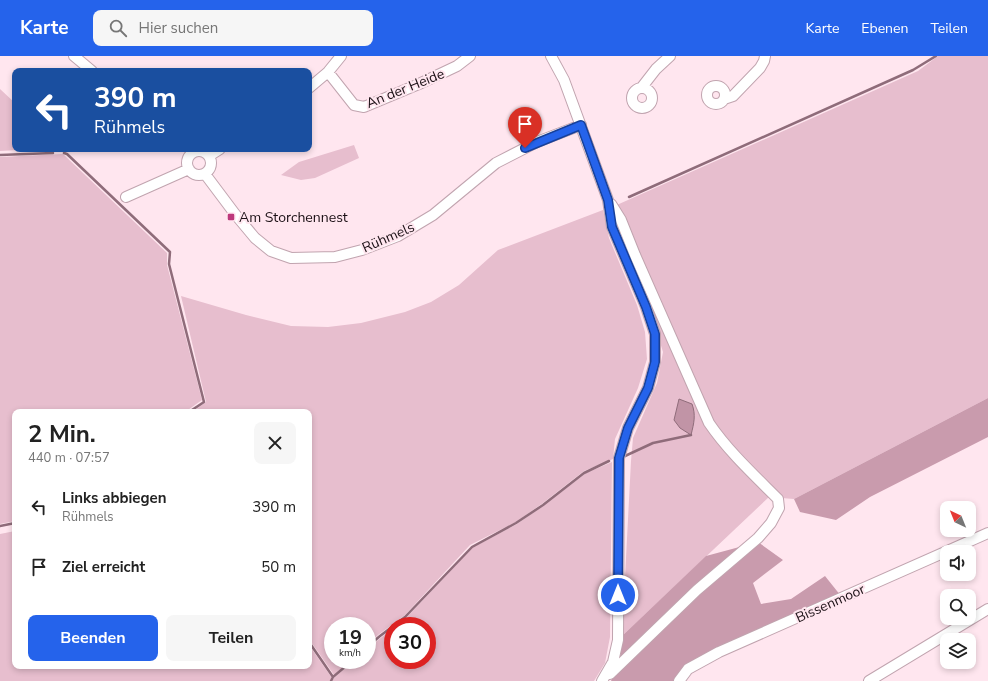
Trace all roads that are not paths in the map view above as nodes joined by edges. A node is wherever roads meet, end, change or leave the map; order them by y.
1 (74, 56) edge
2 (341, 56) edge
3 (470, 56) edge
4 (551, 56) edge
5 (670, 56) edge
6 (765, 56) edge
7 (88, 68) edge
8 (328, 72) junction
9 (312, 85) edge
10 (642, 87) dead end
11 (724, 99) dead end
12 (581, 125) junction
13 (189, 152) edge
14 (215, 152) edge
15 (209, 156) junction
16 (189, 169) junction
17 (205, 174) junction
18 (126, 197) dead end
19 (608, 200) junction
20 (988, 533) edge
21 (988, 609) edge
22 (602, 681) edge
23 (679, 681) edge
24 (869, 681) edge

1 - 7 street
2 - 8 street
3 - 8 street, An der Heide
4 - 12 street
5 - 10 street
6 - 11 street
8 - 9 street
12 - 17 street, Rühmels
12 - 19 street
13 - 15 street
13 - 16 street
14 - 15 street
15 - 17 street
16 - 17 street
16 - 18 street
19 - 22 street
19 - 22 street
20 - 23 street, Bissenmoor
21 - 24 street

